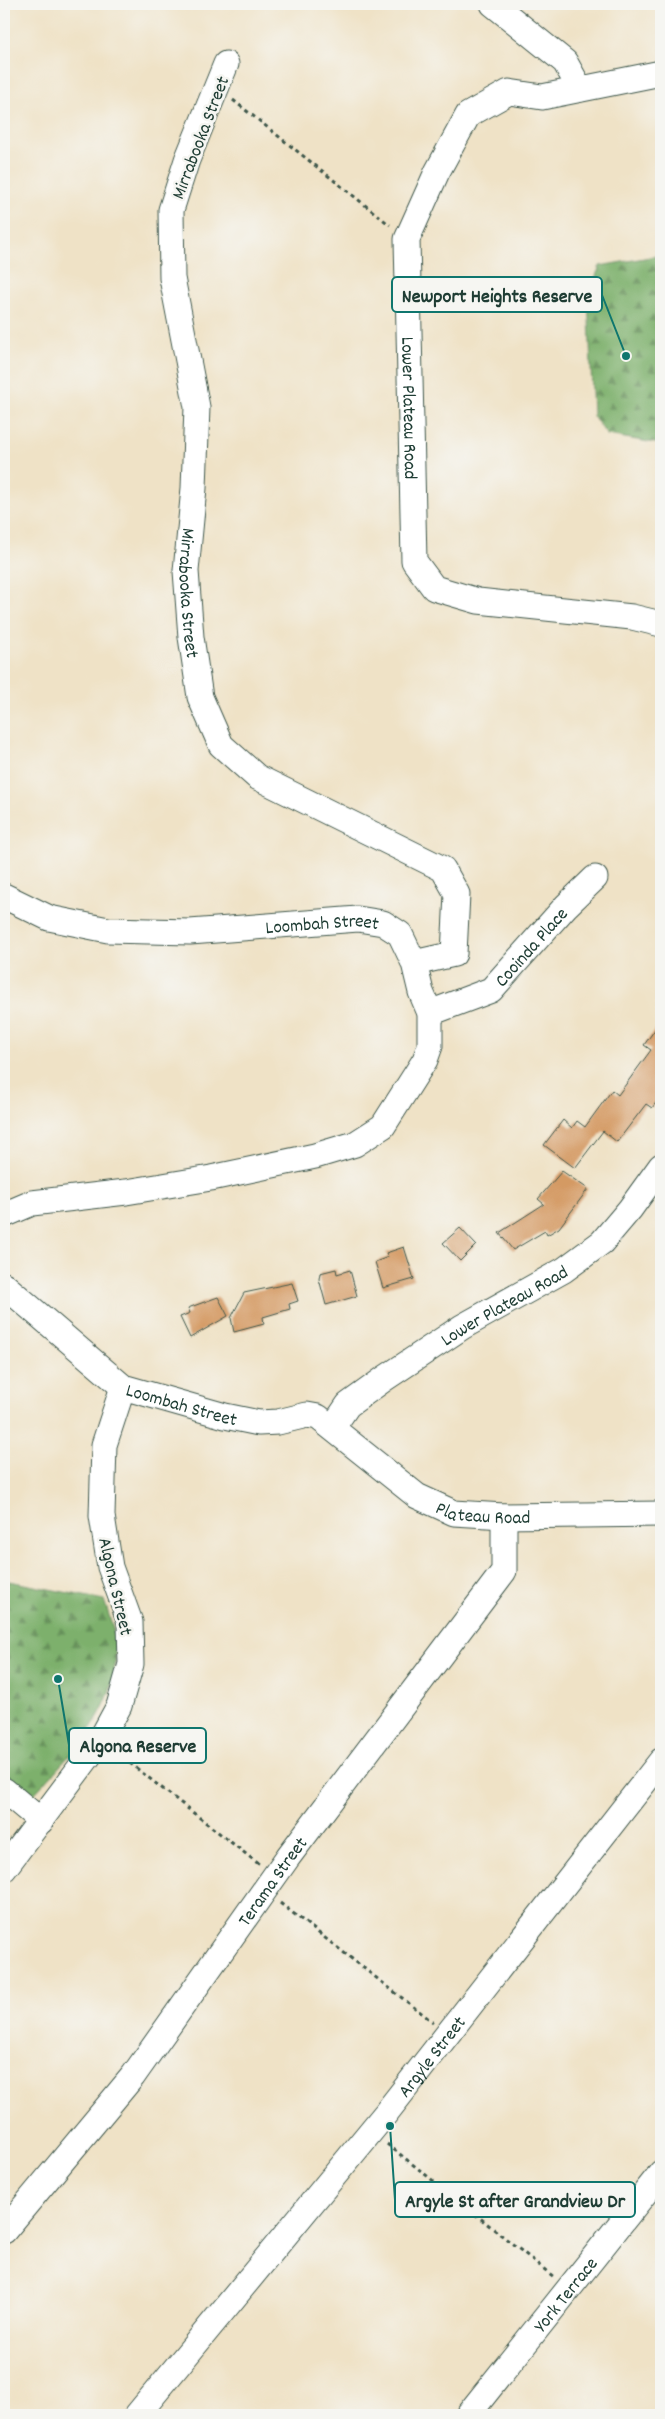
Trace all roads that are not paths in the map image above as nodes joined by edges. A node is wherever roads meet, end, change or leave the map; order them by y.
1 (493, 4) edge
2 (226, 64) dead end
3 (661, 73) edge
4 (580, 89) junction
5 (661, 624) edge
6 (595, 878) dead end
7 (4, 896) edge
8 (414, 963) junction
9 (430, 1014) junction
10 (661, 1166) edge
11 (4, 1215) edge
12 (4, 1285) edge
13 (123, 1387) junction
14 (333, 1427) junction
15 (661, 1514) edge
16 (504, 1516) junction
17 (661, 1761) edge
18 (4, 1790) edge
19 (41, 1821) junction
20 (4, 1869) edge
21 (661, 2173) edge
22 (4, 2231) edge
23 (137, 2415) edge
24 (468, 2415) edge

1 - 4 street
2 - 8 street, Mirrabooka Street
3 - 4 street, Lower Plateau Road
4 - 5 street, Lower Plateau Road
6 - 9 street, Cooinda Place
7 - 8 street, Loombah Street
8 - 9 street, Loombah Street
9 - 11 street, Loombah Street
10 - 14 street, Lower Plateau Road
12 - 13 street, Loombah Street
13 - 14 street, Loombah Street
13 - 19 street, Algona Street
14 - 16 street, Plateau Road
15 - 16 street, Plateau Road
16 - 22 street, Terama Street
17 - 23 street, Argyle Street
18 - 19 street
19 - 20 street, Algona Street
21 - 24 street, York Terrace

